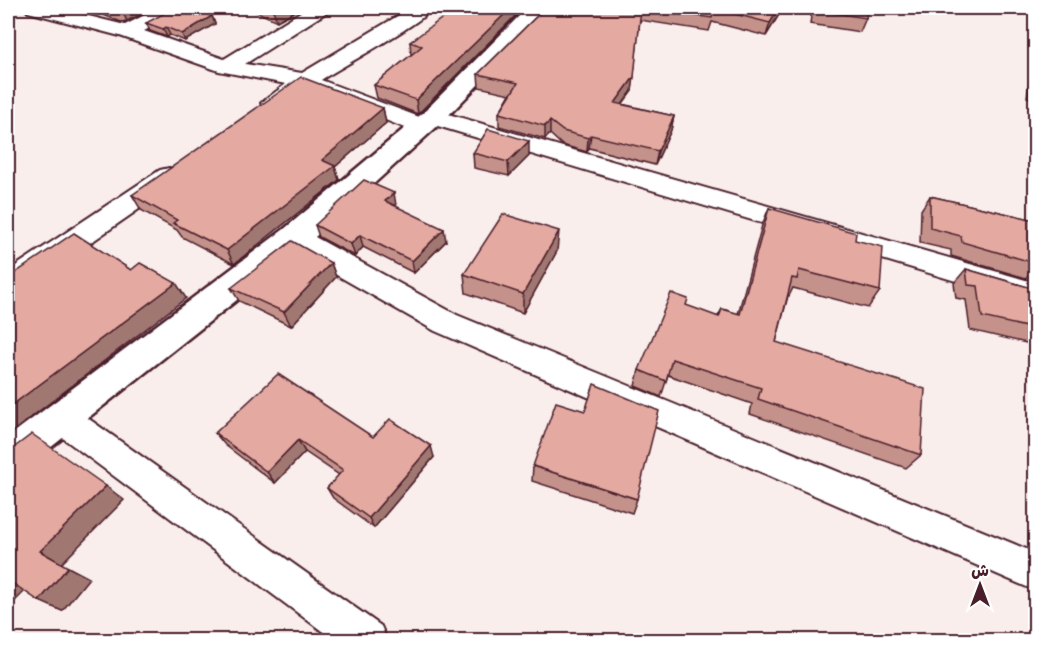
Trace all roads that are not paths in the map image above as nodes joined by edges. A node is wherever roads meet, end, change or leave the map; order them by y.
1 (35, 8) edge
2 (173, 8) edge
3 (320, 8) edge
4 (423, 8) edge
5 (546, 8) edge
6 (127, 32) junction
7 (226, 67) junction
8 (303, 80) junction
9 (257, 113) edge
10 (427, 121) junction
11 (191, 159) edge
12 (294, 238) junction
13 (8, 285) edge
14 (1035, 294) edge
15 (60, 417) junction
16 (8, 459) edge
17 (1035, 572) edge
18 (367, 640) edge

1 - 6 street
2 - 6 street
3 - 7 street
4 - 8 street
5 - 10 street
6 - 7 street
7 - 8 street
8 - 9 street
8 - 10 street
10 - 12 street
10 - 14 street
11 - 13 street
12 - 15 street
12 - 17 street
15 - 16 street
15 - 18 street

